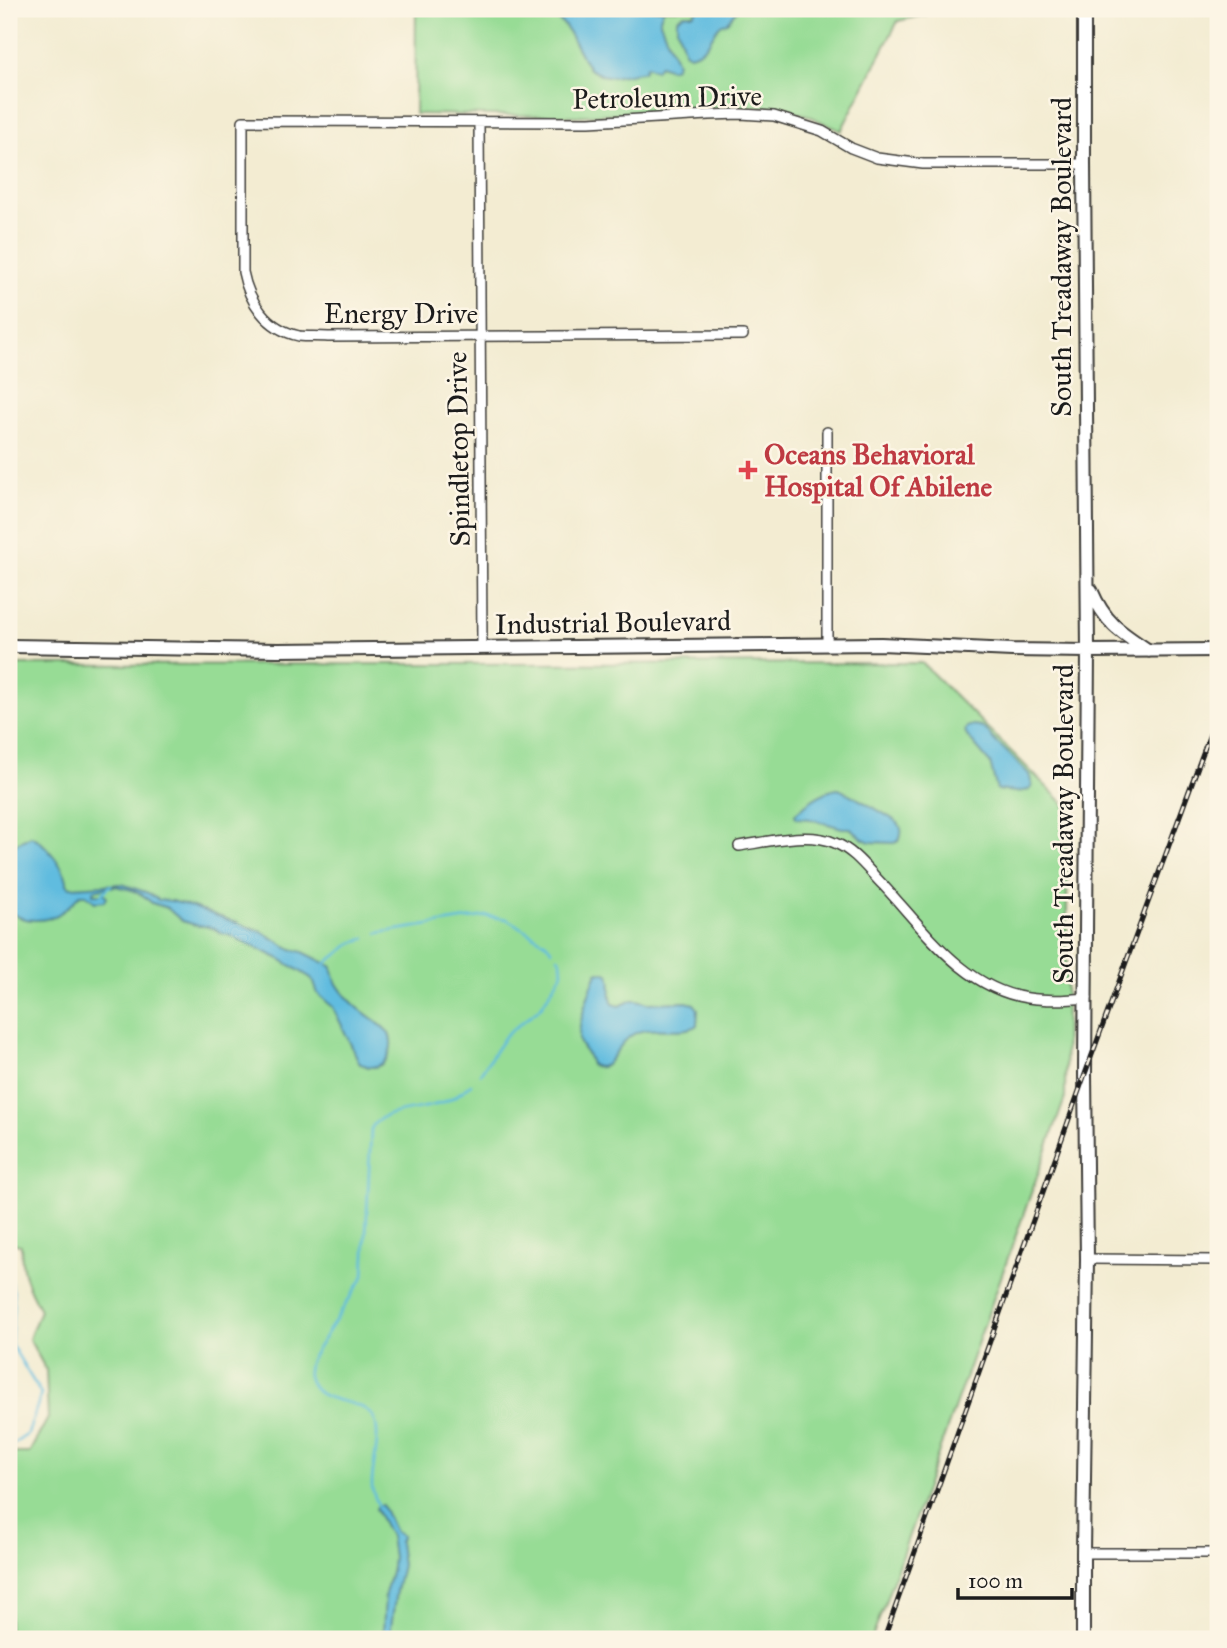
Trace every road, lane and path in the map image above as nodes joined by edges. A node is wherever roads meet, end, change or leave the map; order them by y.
1 (1084, 9) edge
2 (243, 121) joint
3 (479, 122) junction
4 (1084, 164) junction
5 (743, 335) dead end
6 (480, 336) junction
7 (827, 432) dead end
8 (1088, 583) junction
9 (827, 644) junction
10 (9, 646) edge
11 (482, 648) junction
12 (1218, 650) edge
13 (1150, 651) junction
14 (1088, 652) junction
15 (739, 846) dead end
16 (1087, 999) junction
17 (1087, 1259) junction
18 (1218, 1260) edge
19 (1083, 1553) junction
20 (1218, 1553) edge
21 (1083, 1639) edge

1 - 4 main road, South Treadaway Boulevard
2 - 3 street, Petroleum Drive
2 - 6 street, Energy Drive
3 - 4 street, Petroleum Drive
3 - 6 street, Spindletop Drive
4 - 8 main road, South Treadaway Boulevard
5 - 6 street, Energy Drive
6 - 11 street, Spindletop Drive
7 - 9 street
8 - 13 main road
8 - 14 main road, South Treadaway Boulevard
9 - 11 main road, Industrial Boulevard
9 - 14 main road, Industrial Boulevard
10 - 11 main road, Industrial Boulevard
12 - 13 main road, Industrial Boulevard
13 - 14 main road, Industrial Boulevard
14 - 16 main road, South Treadaway Boulevard
15 - 16 street
16 - 17 main road, South Treadaway Boulevard
17 - 18 street
17 - 19 main road, South Treadaway Boulevard
19 - 20 street
19 - 21 main road, South Treadaway Boulevard

